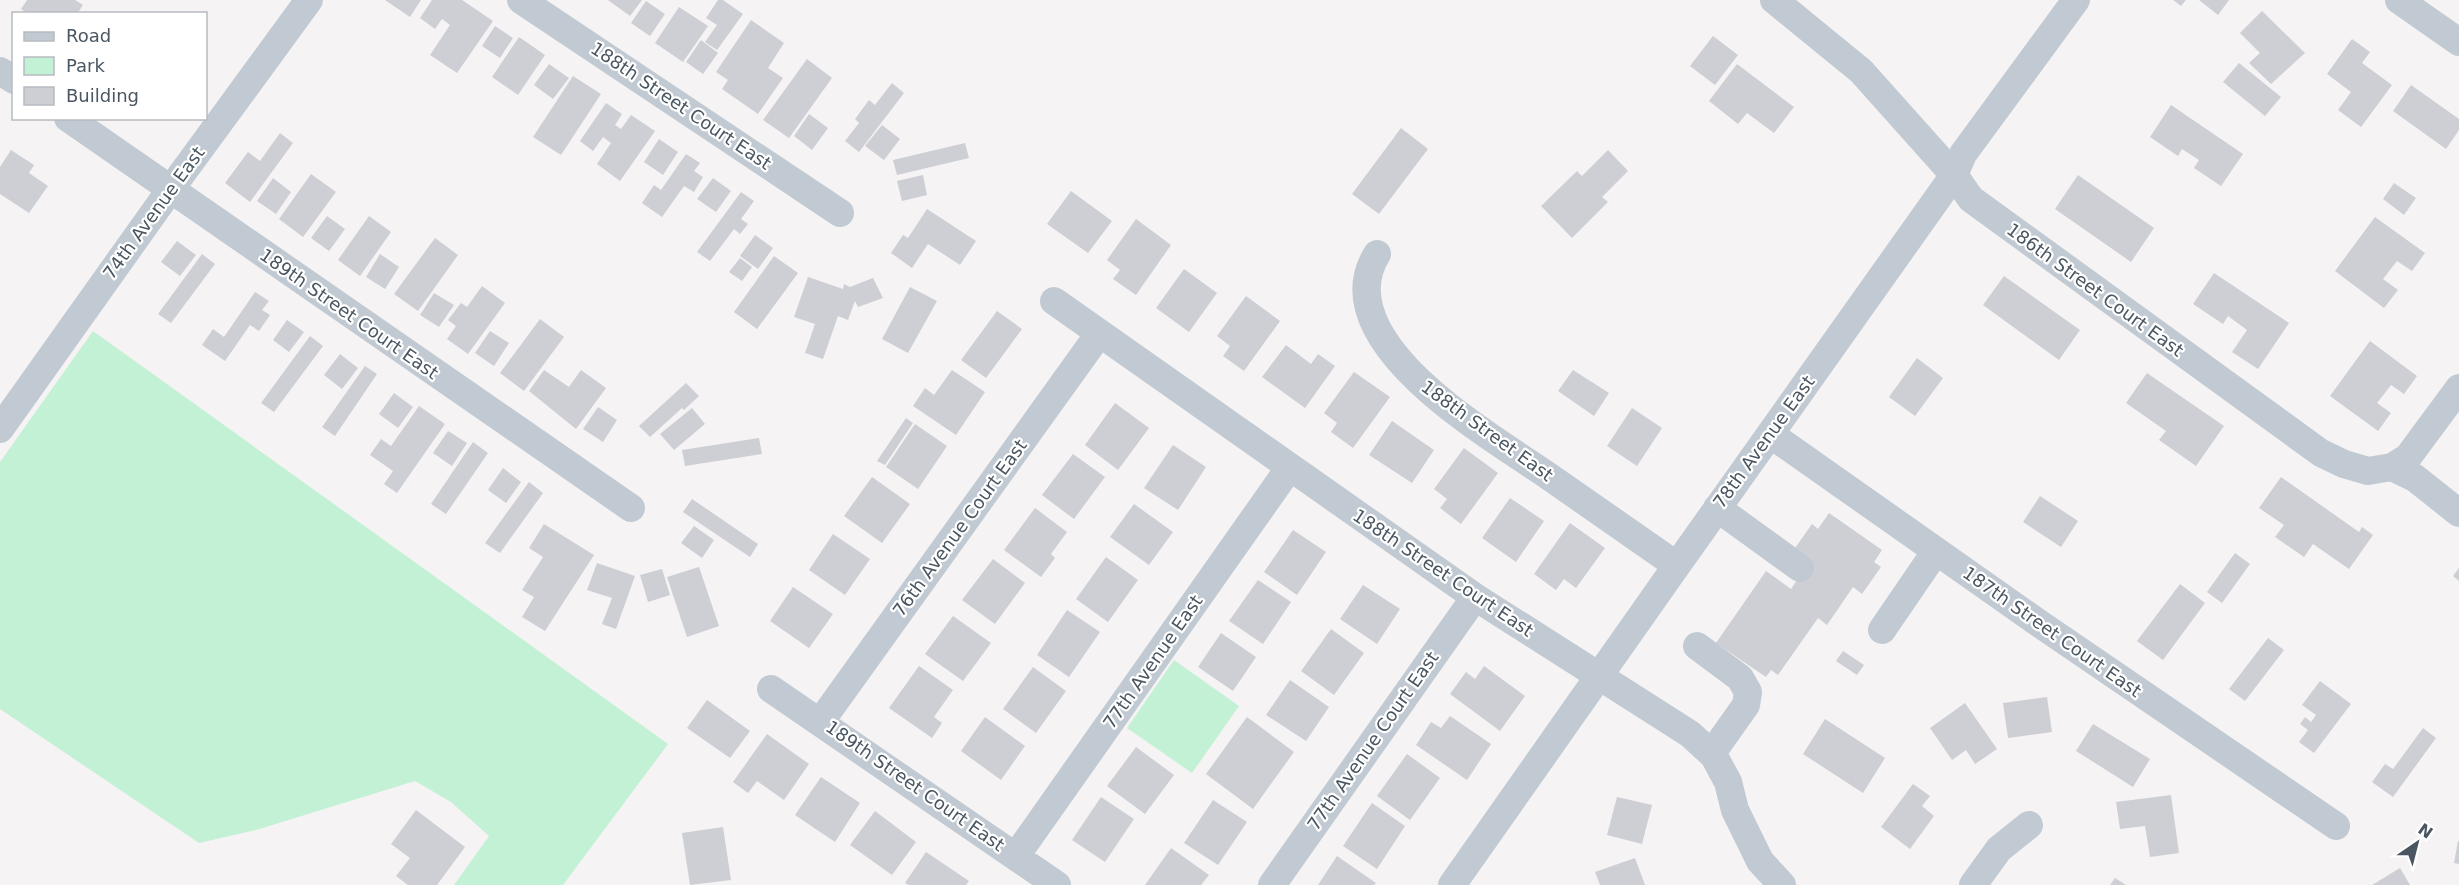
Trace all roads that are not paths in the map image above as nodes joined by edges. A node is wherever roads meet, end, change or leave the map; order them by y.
1 (309, 0) edge
2 (521, 0) edge
3 (1774, 0) edge
4 (2076, 0) edge
5 (2399, 0) edge
6 (2459, 42) edge
7 (71, 120) edge
8 (1954, 175) junction
9 (170, 190) junction
10 (840, 213) dead end
11 (1377, 254) dead end
12 (1054, 301) dead end
13 (1099, 334) junction
14 (2459, 388) edge
15 (0, 429) edge
16 (1770, 434) junction
17 (2391, 467) junction
18 (1290, 468) junction
19 (1717, 507) junction
20 (631, 508) dead end
21 (2459, 513) edge
22 (1936, 551) junction
23 (1676, 565) junction
24 (1800, 568) dead end
25 (1475, 597) junction
26 (1882, 630) dead end
27 (1697, 646) dead end
28 (1600, 677) junction
29 (771, 689) dead end
30 (821, 721) junction
31 (1712, 753) junction
32 (2029, 825) dead end
33 (2336, 826) dead end
34 (1016, 856) junction
35 (1056, 885) edge
36 (1272, 885) edge
37 (1452, 885) edge
38 (1782, 885) edge
39 (1973, 885) edge

1 - 9 street, 74th Avenue East
2 - 10 street, 188th Street Court East
3 - 8 street, 186th Street Court East
4 - 8 street, 78th Avenue East
5 - 6 street
7 - 9 street, 189th Street Court East
8 - 16 street, 78th Avenue East
8 - 17 street, 186th Street Court East
9 - 15 street, 74th Avenue East
9 - 20 street, 189th Street Court East
11 - 23 street, 188th Street East
12 - 13 street, 188th Street Court East
13 - 18 street, 188th Street Court East
13 - 30 street, 76th Avenue Court East
14 - 17 street
16 - 19 street, 78th Avenue East
16 - 22 street, 187th Street Court East
17 - 21 street
18 - 25 street, 188th Street Court East
18 - 34 street, 77th Avenue East
19 - 23 street, 78th Avenue East
19 - 24 street
22 - 26 street
22 - 33 street, 187th Street Court East
23 - 28 street, 78th Avenue East
25 - 28 street, 188th Street Court East
25 - 36 street, 77th Avenue Court East
27 - 31 street
28 - 31 street, 188th Street Court East
28 - 37 street, 78th Avenue East
29 - 30 street, 189th Street Court East
30 - 34 street, 189th Street Court East
31 - 38 street, 188th Street Court East
32 - 39 street
34 - 35 street, 189th Street Court East

